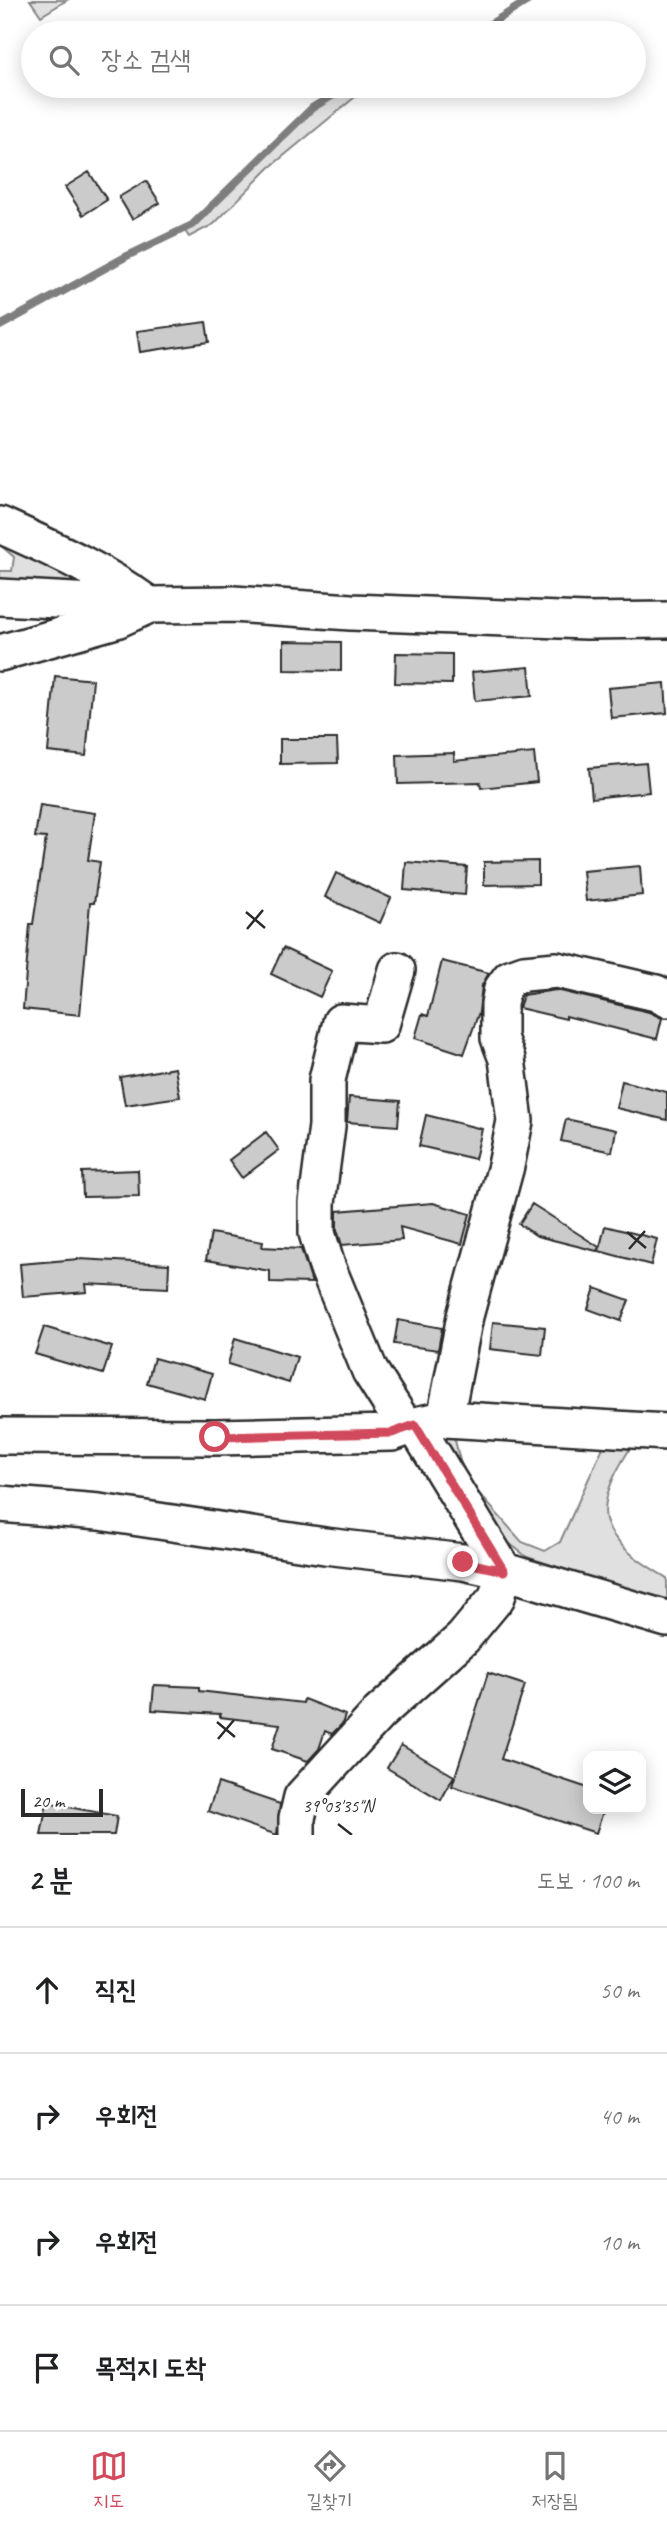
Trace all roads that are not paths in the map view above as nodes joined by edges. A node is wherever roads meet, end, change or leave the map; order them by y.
1 (0, 525) edge
2 (0, 597) edge
3 (149, 605) junction
4 (667, 620) edge
5 (0, 653) edge
6 (397, 970) dead end
7 (667, 999) edge
8 (422, 1424) junction
9 (667, 1432) edge
10 (0, 1436) edge
11 (0, 1504) edge
12 (504, 1571) junction
13 (667, 1619) edge
14 (297, 1835) edge

1 - 3 street
2 - 3 street
3 - 4 street
3 - 5 street
6 - 8 street
7 - 8 street
8 - 9 street
8 - 10 street
8 - 12 street
11 - 12 street
12 - 13 street
12 - 14 street

